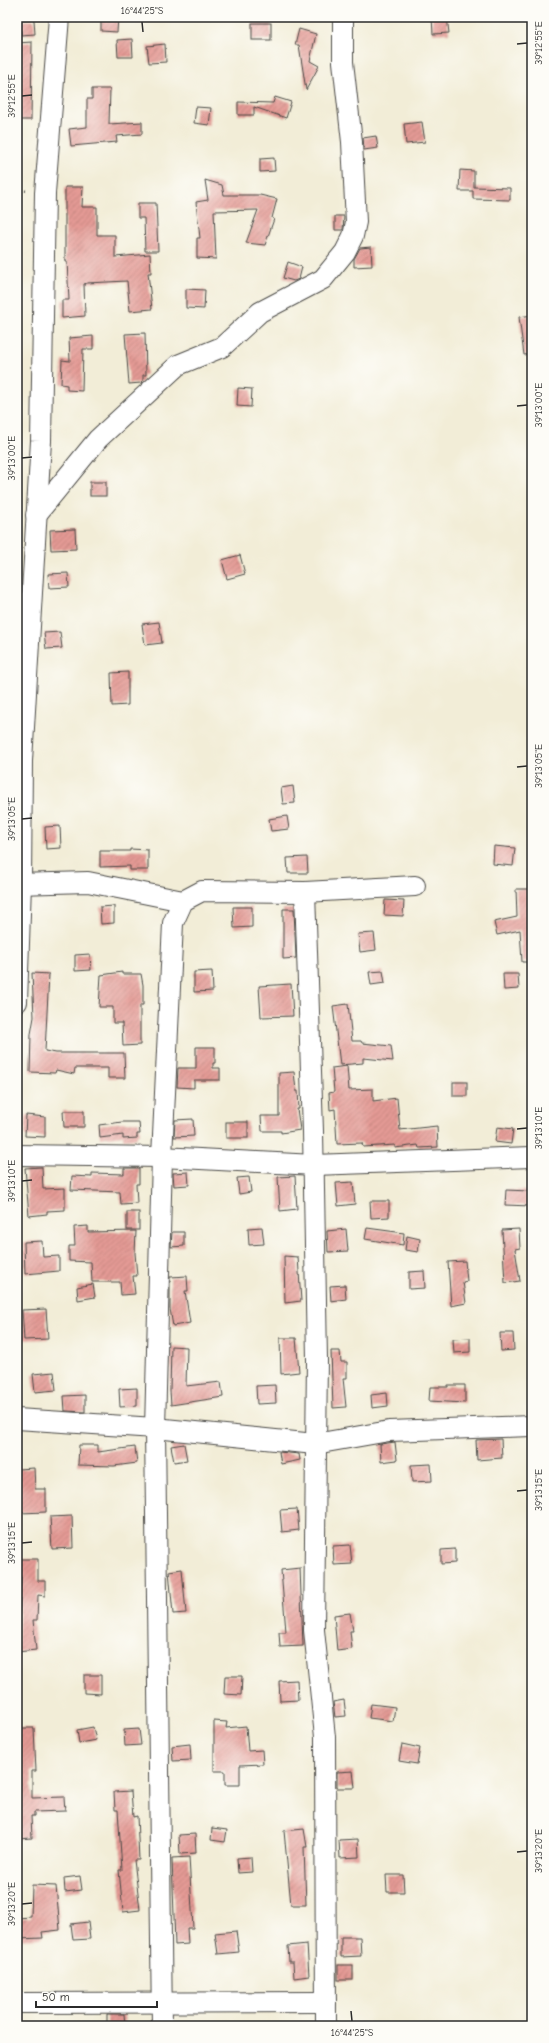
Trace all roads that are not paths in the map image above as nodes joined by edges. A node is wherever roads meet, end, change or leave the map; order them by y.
1 (59, 17) edge
2 (343, 17) edge
3 (36, 515) junction
4 (19, 884) edge
5 (415, 886) dead end
6 (305, 892) junction
7 (184, 901) junction
8 (17, 1002) edge
9 (17, 1155) edge
10 (162, 1157) junction
11 (532, 1157) edge
12 (314, 1165) junction
13 (17, 1419) edge
14 (532, 1426) edge
15 (154, 1428) junction
16 (315, 1444) junction
17 (162, 2002) junction
18 (326, 2002) junction
19 (17, 2003) edge
20 (162, 2026) edge
21 (326, 2026) edge

1 - 3 street
2 - 3 street
3 - 4 street
4 - 7 street
4 - 8 street
5 - 6 street
6 - 7 street
6 - 12 street
7 - 10 street
9 - 10 street
10 - 12 street
10 - 15 street
11 - 12 street
12 - 16 street
13 - 15 street
14 - 16 street
15 - 16 street
15 - 17 street
16 - 18 street
17 - 18 street
17 - 19 street
17 - 20 street
18 - 21 street

